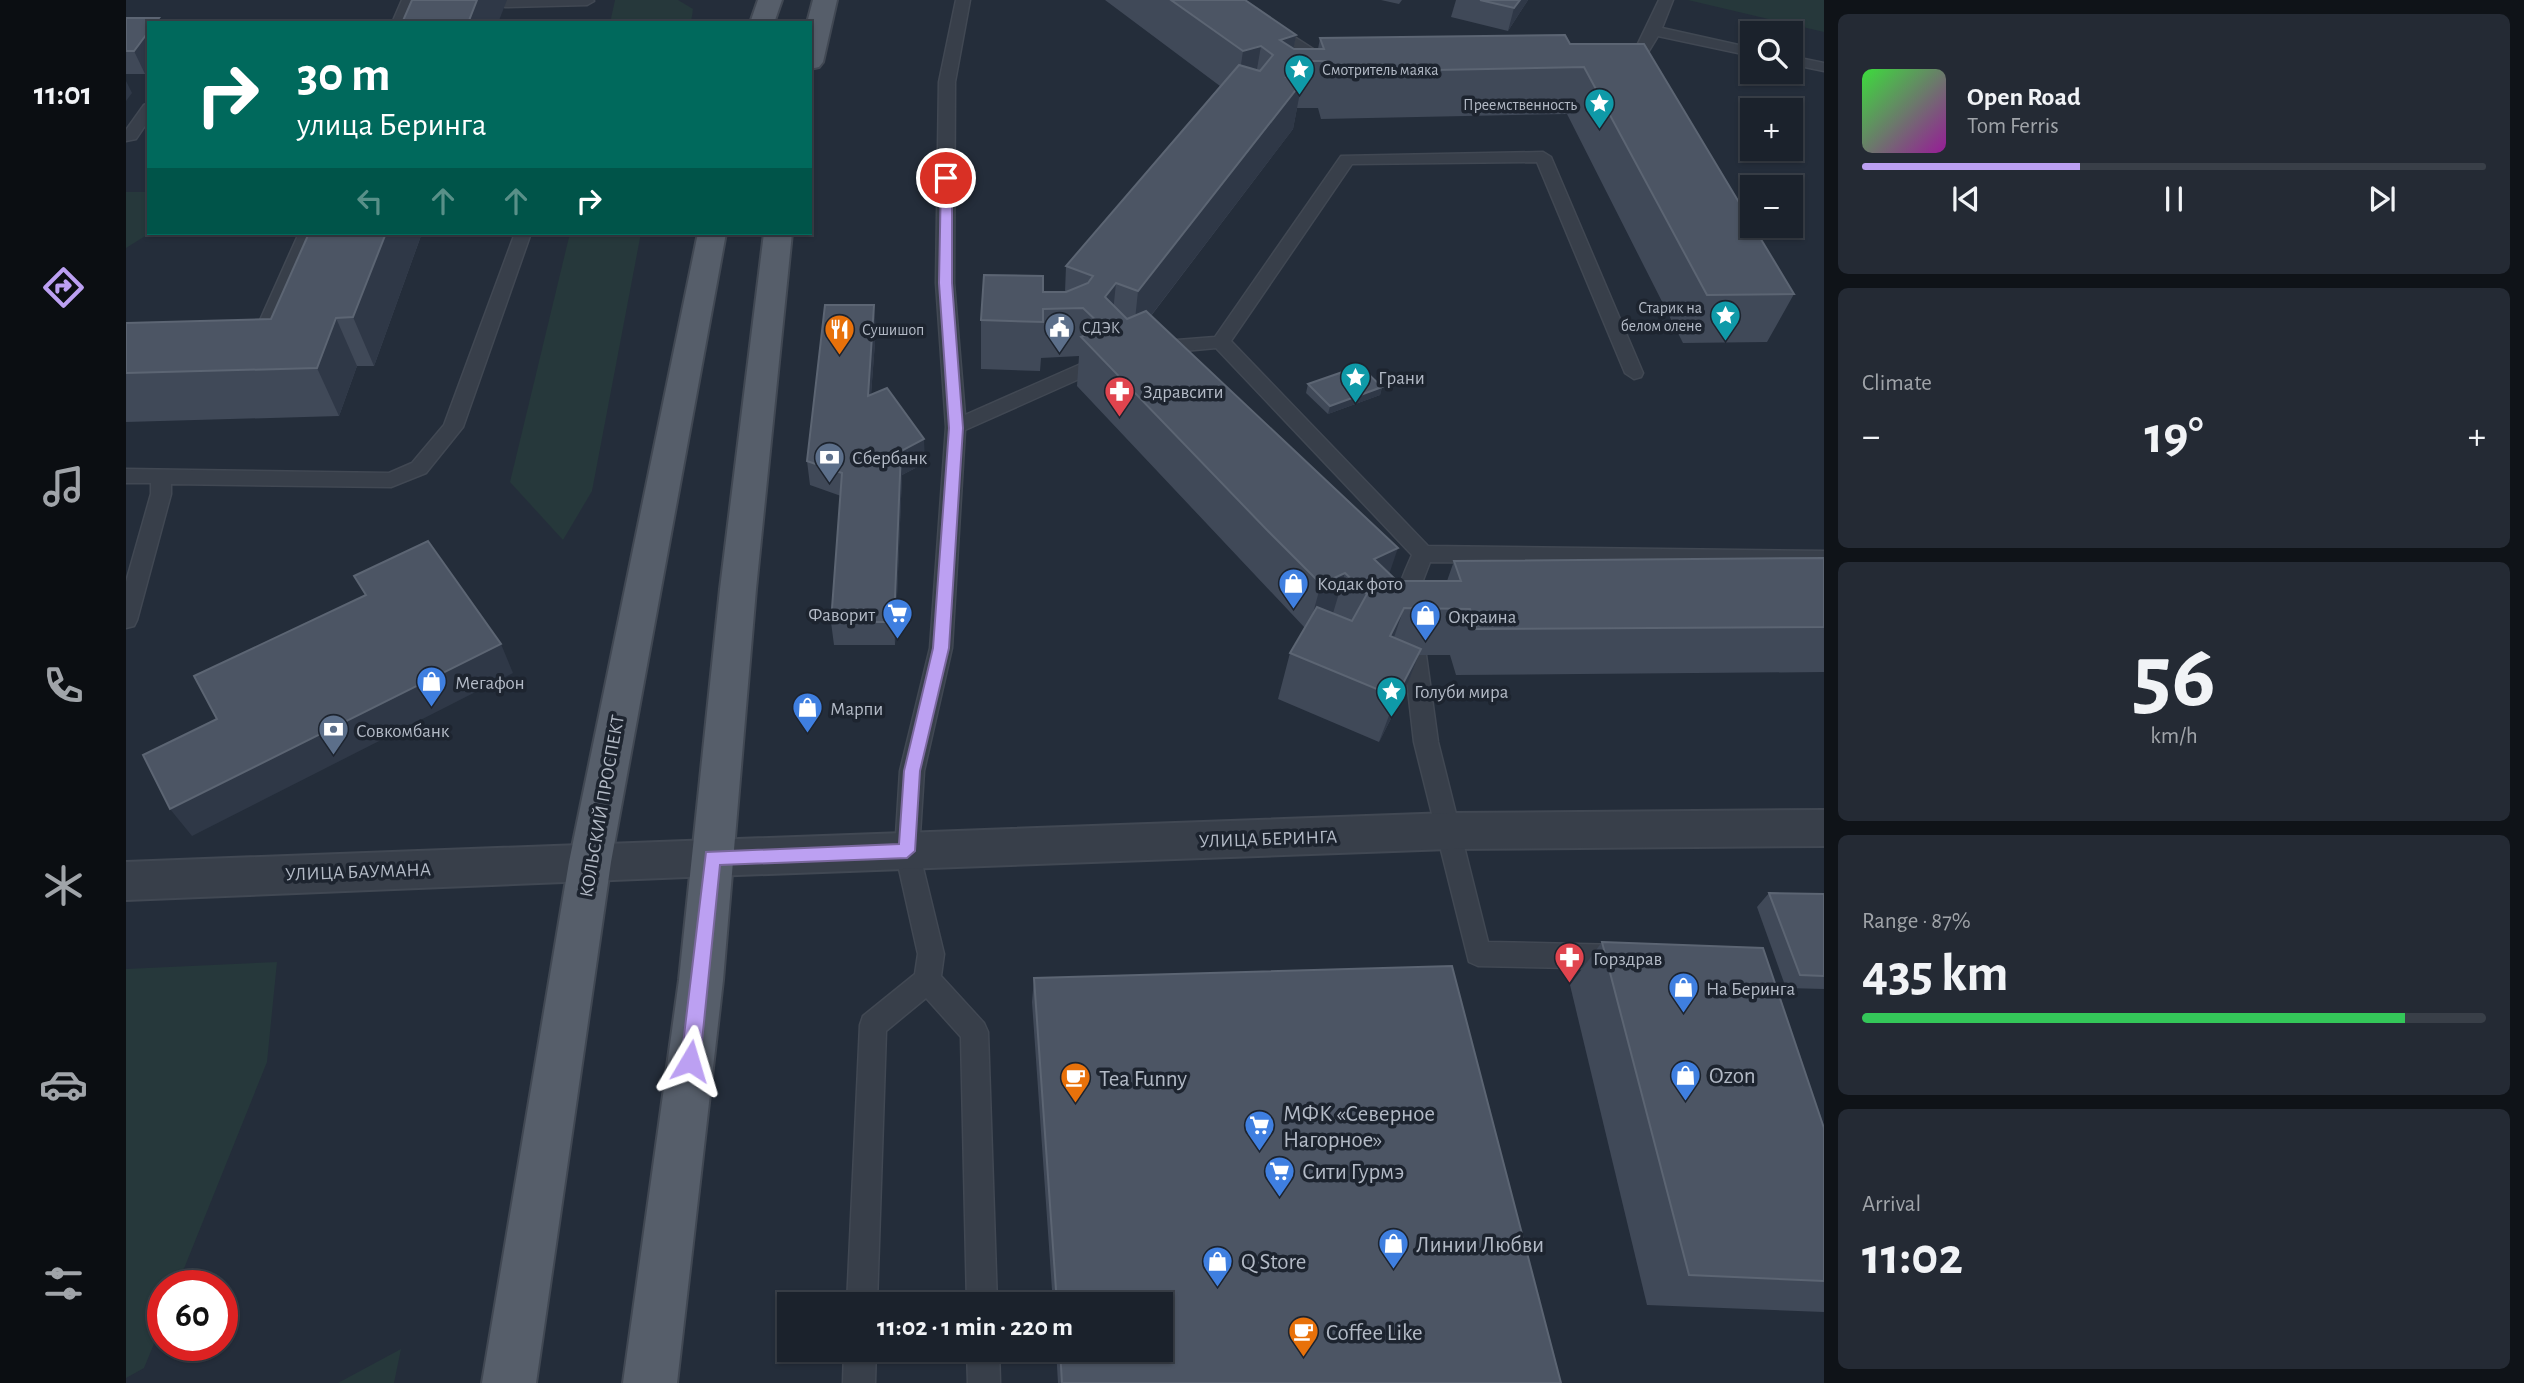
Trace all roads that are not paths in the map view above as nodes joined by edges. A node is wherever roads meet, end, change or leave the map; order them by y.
1 (770, 0) edge
2 (825, 0) edge
3 (963, 0) edge
4 (1227, 0) edge
5 (1666, 0) edge
6 (412, 3) edge
7 (505, 4) dead end
8 (586, 4) edge
9 (400, 21) edge
10 (763, 21) edge
11 (1654, 31) junction
12 (1740, 49) edge
13 (812, 54) edge
14 (1611, 56) edge
15 (1346, 58) edge
16 (1803, 63) edge
17 (1824, 67) edge
18 (147, 111) edge
19 (126, 136) edge
20 (306, 235) edge
21 (522, 235) edge
22 (778, 235) edge
23 (706, 236) edge
24 (1221, 342) junction
25 (243, 350) edge
26 (1139, 351) edge
27 (1090, 367) edge
28 (1634, 373) dead end
29 (956, 428) junction
30 (126, 476) edge
31 (161, 476) junction
32 (1423, 554) junction
33 (1824, 559) edge
34 (126, 620) edge
35 (1409, 627) edge
36 (1415, 655) edge
37 (1824, 828) edge
38 (1449, 831) junction
39 (907, 851) junction
40 (712, 858) junction
41 (590, 862) junction
42 (126, 881) edge
43 (1640, 958) edge
44 (927, 980) junction
45 (862, 1292) edge
46 (982, 1292) edge
47 (860, 1362) edge
48 (983, 1362) edge
49 (509, 1383) edge
50 (650, 1383) edge
51 (859, 1383) edge
52 (984, 1383) edge

1 - 10 main road
2 - 13 main road
3 - 29 lane
4 - 15 lane
5 - 11 lane
6 - 9 lane
7 - 8 lane
11 - 12 lane
11 - 14 lane
16 - 17 lane
18 - 19 lane
20 - 25 lane
21 - 31 lane
22 - 40 main road
23 - 41 main road, КОЛЬСКИЙ ПРОСПЕКТ
24 - 26 lane
24 - 28 lane
24 - 32 lane
27 - 29 lane
29 - 39 lane
30 - 31 lane
31 - 34 lane
32 - 33 lane
32 - 35 lane
36 - 38 lane
37 - 38 street, УЛИЦА БЕРИНГА
38 - 39 street, УЛИЦА БЕРИНГА
38 - 43 lane
39 - 40 street, УЛИЦА БЕРИНГА
39 - 44 lane
40 - 41 street, УЛИЦА БАУМАНА
40 - 50 main road
41 - 42 street, УЛИЦА БАУМАНА
41 - 49 main road, КОЛЬСКИЙ ПРОСПЕКТ
44 - 45 lane
44 - 46 lane
47 - 51 lane
48 - 52 lane

